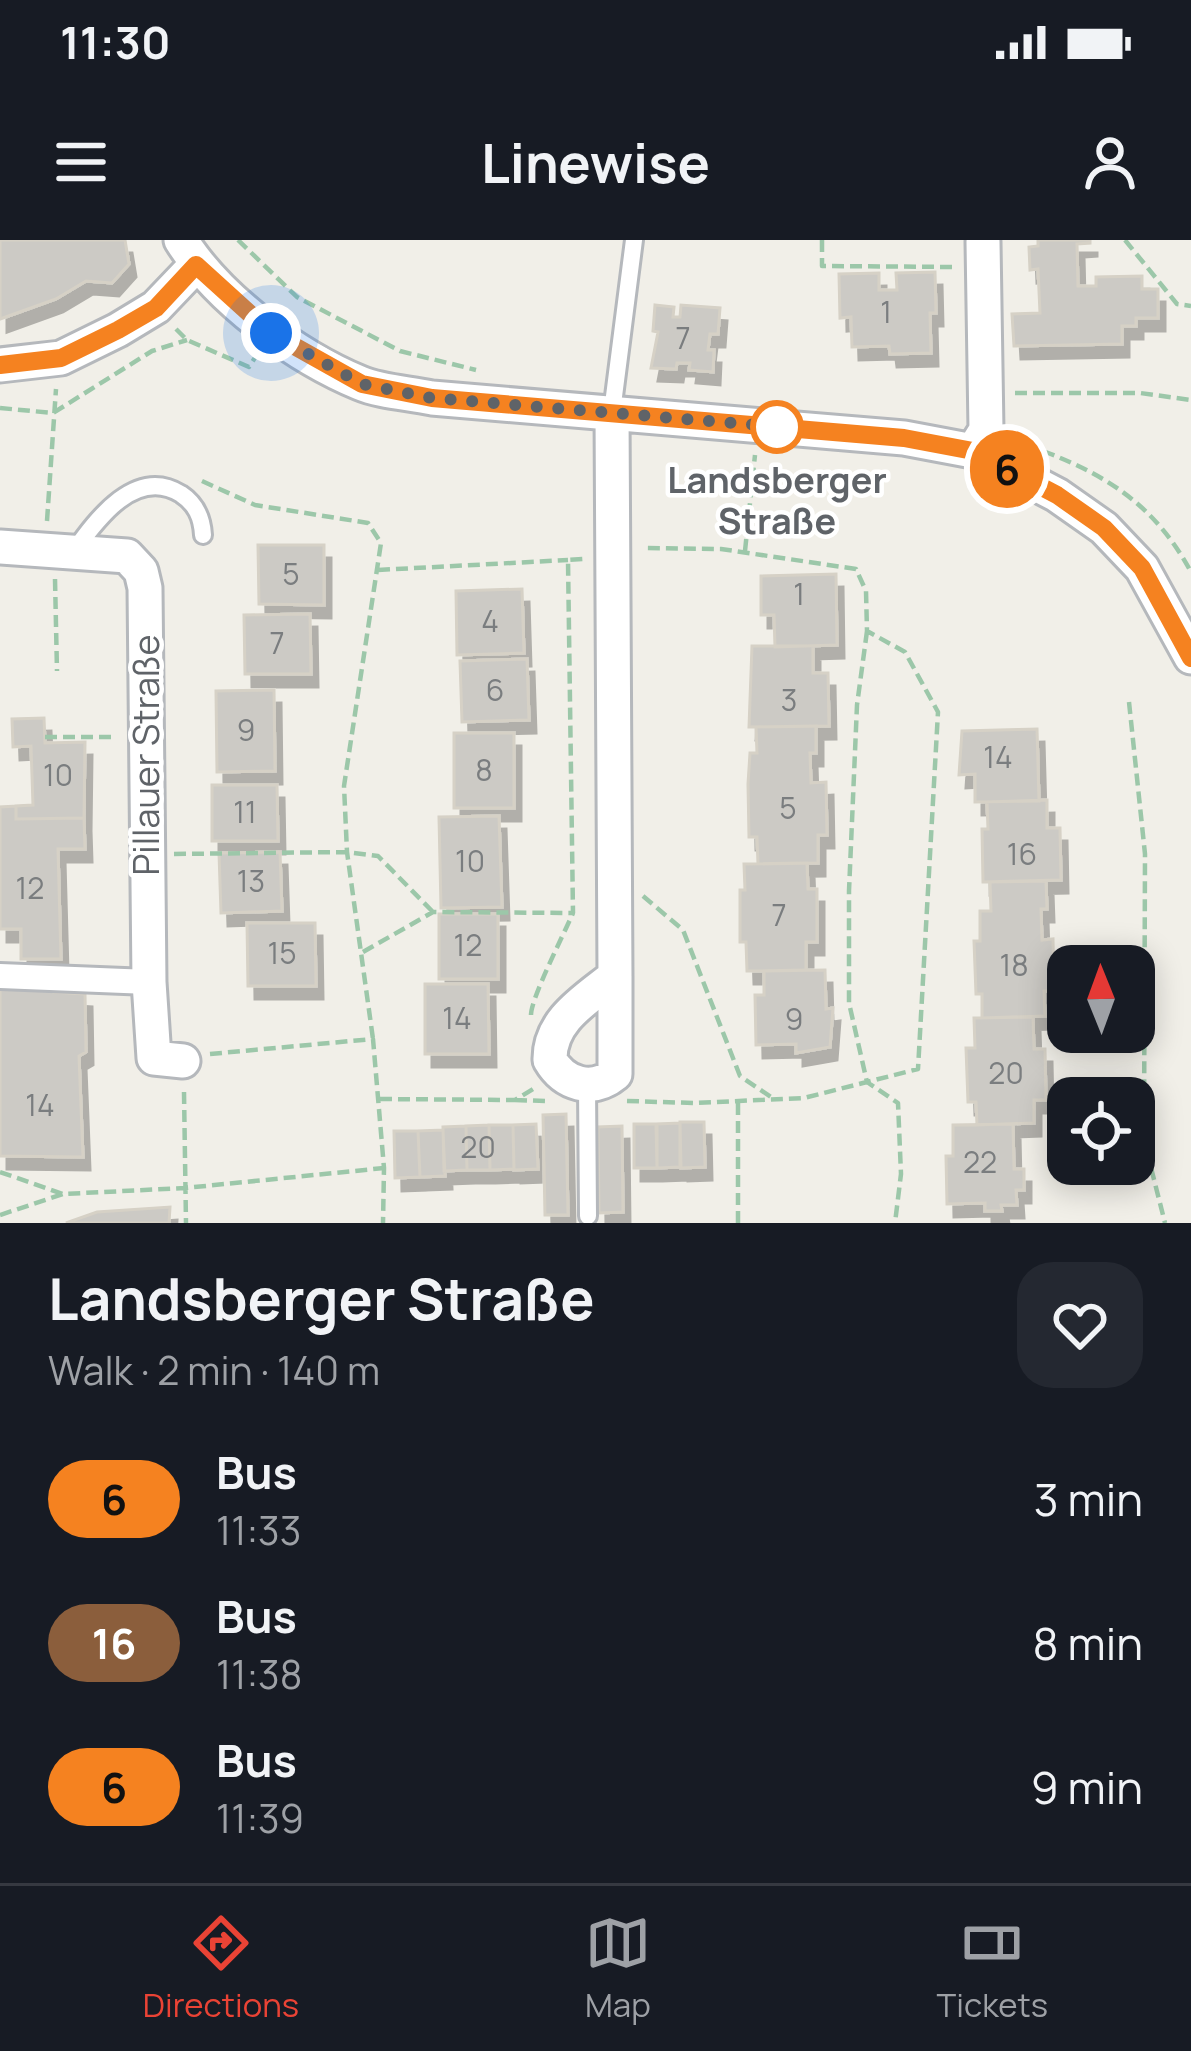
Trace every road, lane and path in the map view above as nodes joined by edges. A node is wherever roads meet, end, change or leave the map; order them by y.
1 (634, 240) edge
2 (822, 240) edge
3 (1125, 240) edge
4 (976, 250) edge
5 (189, 252) edge
6 (1191, 306) edge
7 (187, 340) dead end
8 (61, 358) junction
9 (0, 364) edge
10 (985, 393) junction
11 (1191, 400) edge
12 (0, 408) edge
13 (612, 412) junction
14 (53, 413) junction
15 (758, 425) junction
16 (973, 451) junction
17 (199, 480) dead end
18 (203, 535) dead end
19 (0, 547) edge
20 (74, 550) junction
21 (612, 551) junction
22 (745, 554) junction
23 (568, 560) junction
24 (47, 565) junction
25 (378, 570) junction
26 (867, 631) junction
27 (1191, 658) edge
28 (57, 671) dead end
29 (1129, 702) dead end
30 (45, 736) dead end
31 (146, 738) junction
32 (347, 852) junction
33 (147, 855) junction
34 (616, 872) junction
35 (433, 912) junction
36 (363, 952) junction
37 (0, 976) edge
38 (615, 976) junction
39 (149, 982) junction
40 (373, 1039) junction
41 (183, 1061) junction
42 (587, 1078) junction
43 (867, 1082) junction
44 (380, 1099) junction
45 (773, 1099) junction
46 (738, 1101) junction
47 (384, 1168) junction
48 (0, 1172) edge
49 (185, 1188) junction
50 (64, 1194) junction
51 (0, 1215) edge
52 (588, 1216) dead end
53 (186, 1223) edge
54 (383, 1223) edge
55 (738, 1223) edge
56 (895, 1223) edge
57 (1165, 1223) edge

1 - 13 lane
2 - 4 path
3 - 6 path
4 - 10 street
5 - 8 street
5 - 13 street
7 - 14 path
8 - 9 street
8 - 14 path
10 - 11 path
10 - 16 street
12 - 14 path
13 - 15 street
13 - 21 street
14 - 24 path
15 - 16 street
15 - 22 path
16 - 27 street
17 - 25 path
18 - 20 lane
19 - 24 street, Pillauer Straße
20 - 24 street, Pillauer Straße
20 - 31 street, Pillauer Straße
21 - 22 path
21 - 23 path
21 - 34 street
22 - 26 path
23 - 25 path
23 - 35 path
24 - 28 path
25 - 32 path
26 - 43 path
26 - 43 path
29 - 57 path
30 - 31 path
31 - 33 street, Pillauer Straße
32 - 33 path
32 - 35 path
32 - 36 path
33 - 39 street, Pillauer Straße
34 - 38 street
34 - 45 path
35 - 36 path
36 - 40 path
37 - 39 street
38 - 42 street
38 - 42 street
39 - 41 street, Pillauer Straße
40 - 41 path
40 - 44 path
41 - 49 path
42 - 44 path
42 - 46 path
42 - 52 lane
43 - 45 path
43 - 56 path
44 - 47 path
45 - 46 path
46 - 55 path
47 - 49 path
47 - 54 path
48 - 50 path
49 - 50 path
49 - 53 path
50 - 51 path

